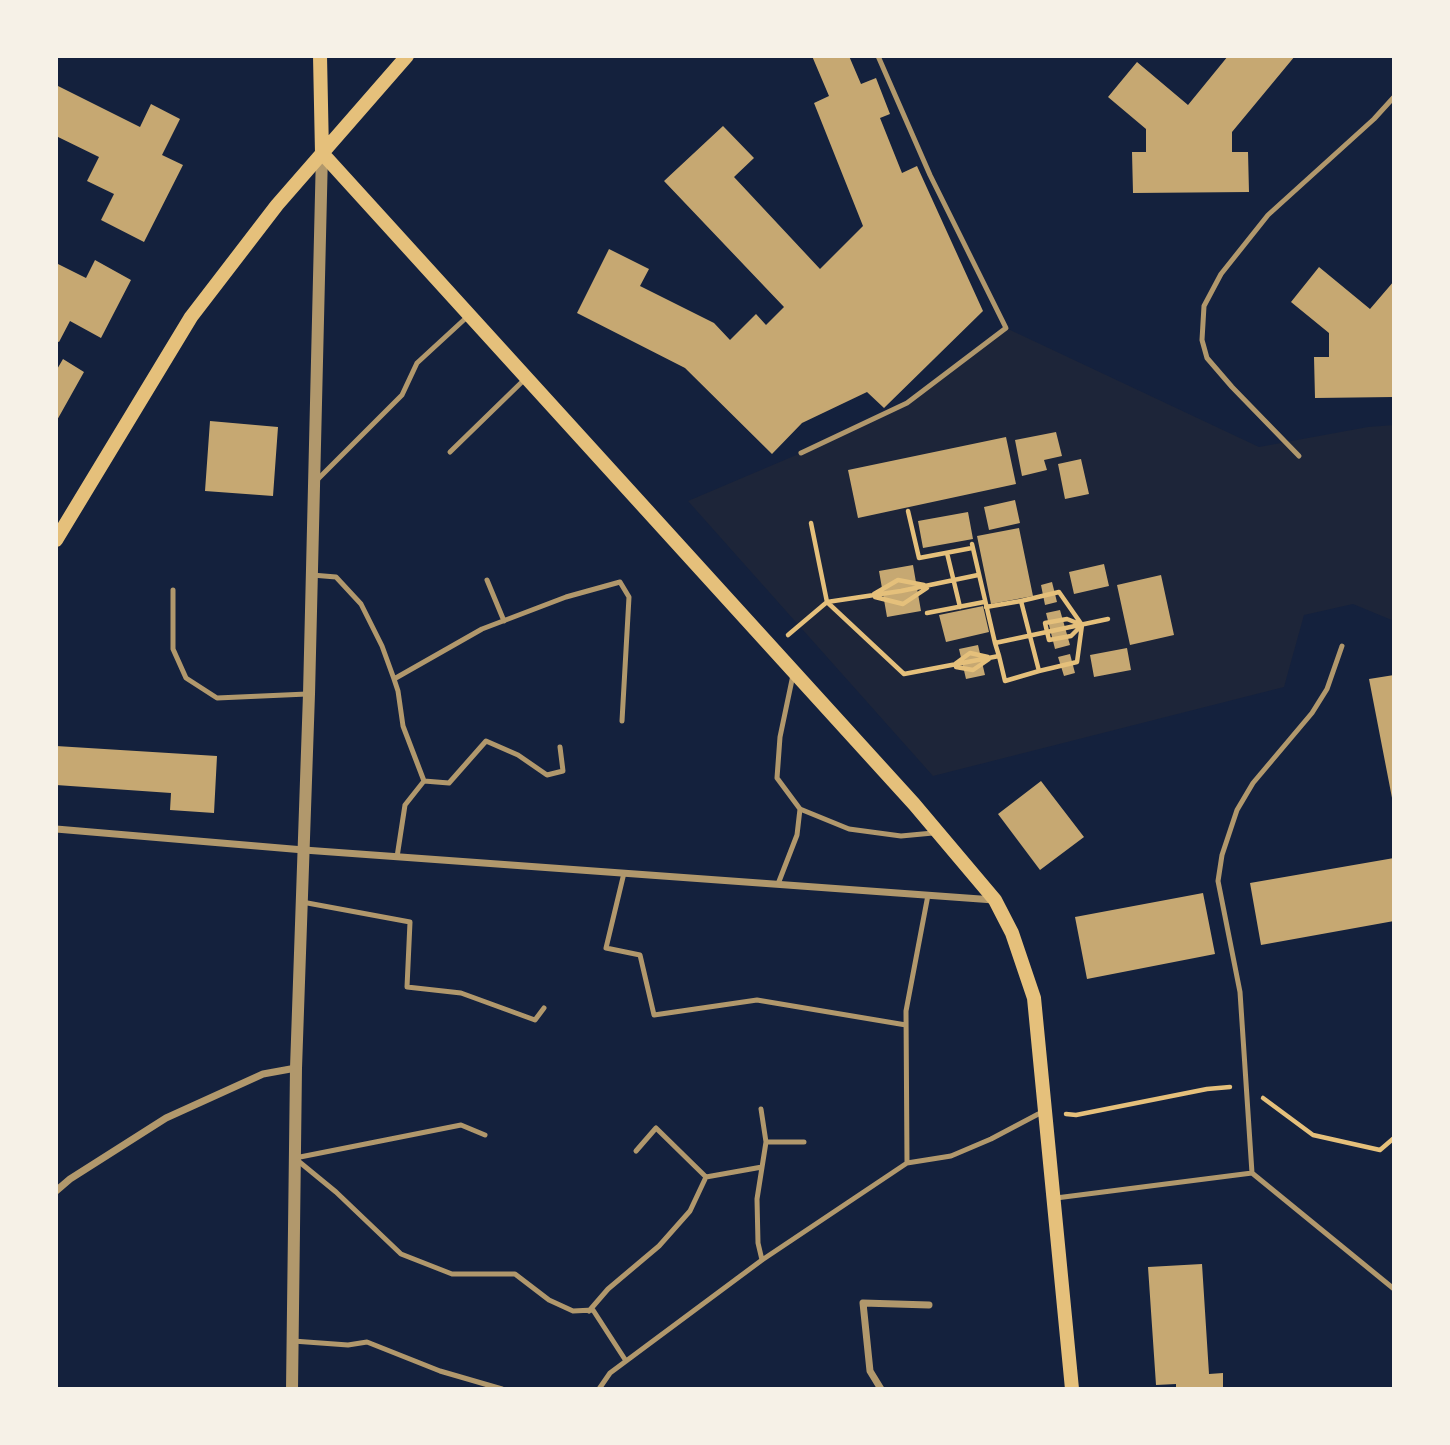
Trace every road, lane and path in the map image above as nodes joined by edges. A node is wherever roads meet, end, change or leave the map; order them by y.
1 (320, 56) edge
2 (407, 56) edge
3 (878, 56) edge
4 (1394, 97) edge
5 (322, 153) junction
6 (469, 314) junction
7 (526, 378) junction
8 (450, 452) dead end
9 (801, 453) dead end
10 (1299, 456) dead end
11 (314, 484) junction
12 (908, 511) dead end
13 (811, 523) dead end
14 (56, 540) edge
15 (947, 553) junction
16 (312, 575) junction
17 (978, 575) junction
18 (487, 580) dead end
19 (954, 580) junction
20 (929, 586) junction
21 (173, 590) dead end
22 (871, 596) junction
23 (1021, 601) junction
24 (827, 602) junction
25 (985, 605) junction
26 (960, 607) junction
27 (927, 613) dead end
28 (1108, 619) dead end
29 (504, 621) junction
30 (1082, 625) junction
31 (1046, 632) junction
32 (1029, 635) junction
33 (995, 643) junction
34 (1342, 646) dead end
35 (772, 649) junction
36 (999, 656) junction
37 (991, 657) junction
38 (951, 666) junction
39 (1039, 671) junction
40 (793, 672) junction
41 (394, 679) junction
42 (309, 694) junction
43 (622, 721) dead end
44 (560, 747) dead end
45 (424, 781) junction
46 (800, 809) junction
47 (56, 830) edge
48 (939, 832) junction
49 (304, 850) junction
50 (397, 857) junction
51 (624, 873) junction
52 (778, 884) junction
53 (928, 895) junction
54 (995, 900) junction
55 (302, 902) junction
56 (544, 1008) dead end
57 (906, 1026) junction
58 (296, 1068) junction
59 (1246, 1086) junction
60 (761, 1109) dead end
61 (1045, 1111) junction
62 (485, 1135) dead end
63 (1394, 1138) edge
64 (766, 1142) junction
65 (804, 1142) dead end
66 (636, 1151) dead end
67 (295, 1158) junction
68 (908, 1163) junction
69 (762, 1167) junction
70 (1252, 1173) junction
71 (706, 1177) junction
72 (56, 1191) edge
73 (1053, 1199) junction
74 (762, 1260) junction
75 (1394, 1289) edge
76 (929, 1305) dead end
77 (589, 1311) junction
78 (292, 1341) junction
79 (626, 1362) junction
80 (292, 1389) edge
81 (502, 1389) edge
82 (598, 1389) edge
83 (881, 1389) edge
84 (1072, 1389) edge

1 - 5 main road
2 - 5 main road
3 - 9 lane
4 - 10 lane
5 - 6 main road
5 - 11 street
5 - 14 main road
6 - 7 main road
6 - 11 lane
7 - 8 lane
7 - 35 main road
11 - 16 street
12 - 15 path
13 - 24 path
15 - 17 path
15 - 19 path
16 - 41 lane
16 - 42 street
17 - 19 path
17 - 25 path
18 - 29 lane
19 - 20 path
19 - 26 path
20 - 22 path
20 - 22 path
20 - 22 path
21 - 42 lane
22 - 24 path
23 - 25 path
23 - 30 path
23 - 32 path
24 - 35 path
24 - 38 path
25 - 26 path
25 - 33 path
26 - 27 path
28 - 30 path
29 - 41 lane
29 - 43 lane
30 - 31 path
30 - 31 path
30 - 39 path
31 - 32 path
32 - 33 path
32 - 39 path
33 - 36 path
34 - 59 lane
35 - 40 main road
36 - 37 path
36 - 39 path
37 - 38 path
37 - 38 path
40 - 46 lane
40 - 48 main road
41 - 45 lane
42 - 49 street
44 - 45 lane
45 - 50 lane
46 - 48 lane
46 - 52 lane
47 - 49 street
48 - 54 main road
49 - 50 street
49 - 55 street
50 - 51 street
51 - 52 street
51 - 57 lane
52 - 53 street
53 - 54 street
53 - 57 lane
54 - 61 main road
55 - 56 lane
55 - 58 street
57 - 68 lane
58 - 67 street
58 - 72 street
59 - 61 path
59 - 63 path
59 - 70 lane
60 - 64 lane
61 - 68 lane
61 - 73 main road
62 - 67 lane
64 - 65 lane
64 - 69 lane
66 - 71 lane
67 - 77 lane
67 - 78 street
68 - 74 lane
69 - 71 lane
69 - 74 lane
70 - 73 lane
70 - 75 lane
71 - 77 lane
73 - 84 main road
74 - 79 lane
76 - 83 street
77 - 79 lane
78 - 80 street
78 - 81 lane
79 - 82 lane

